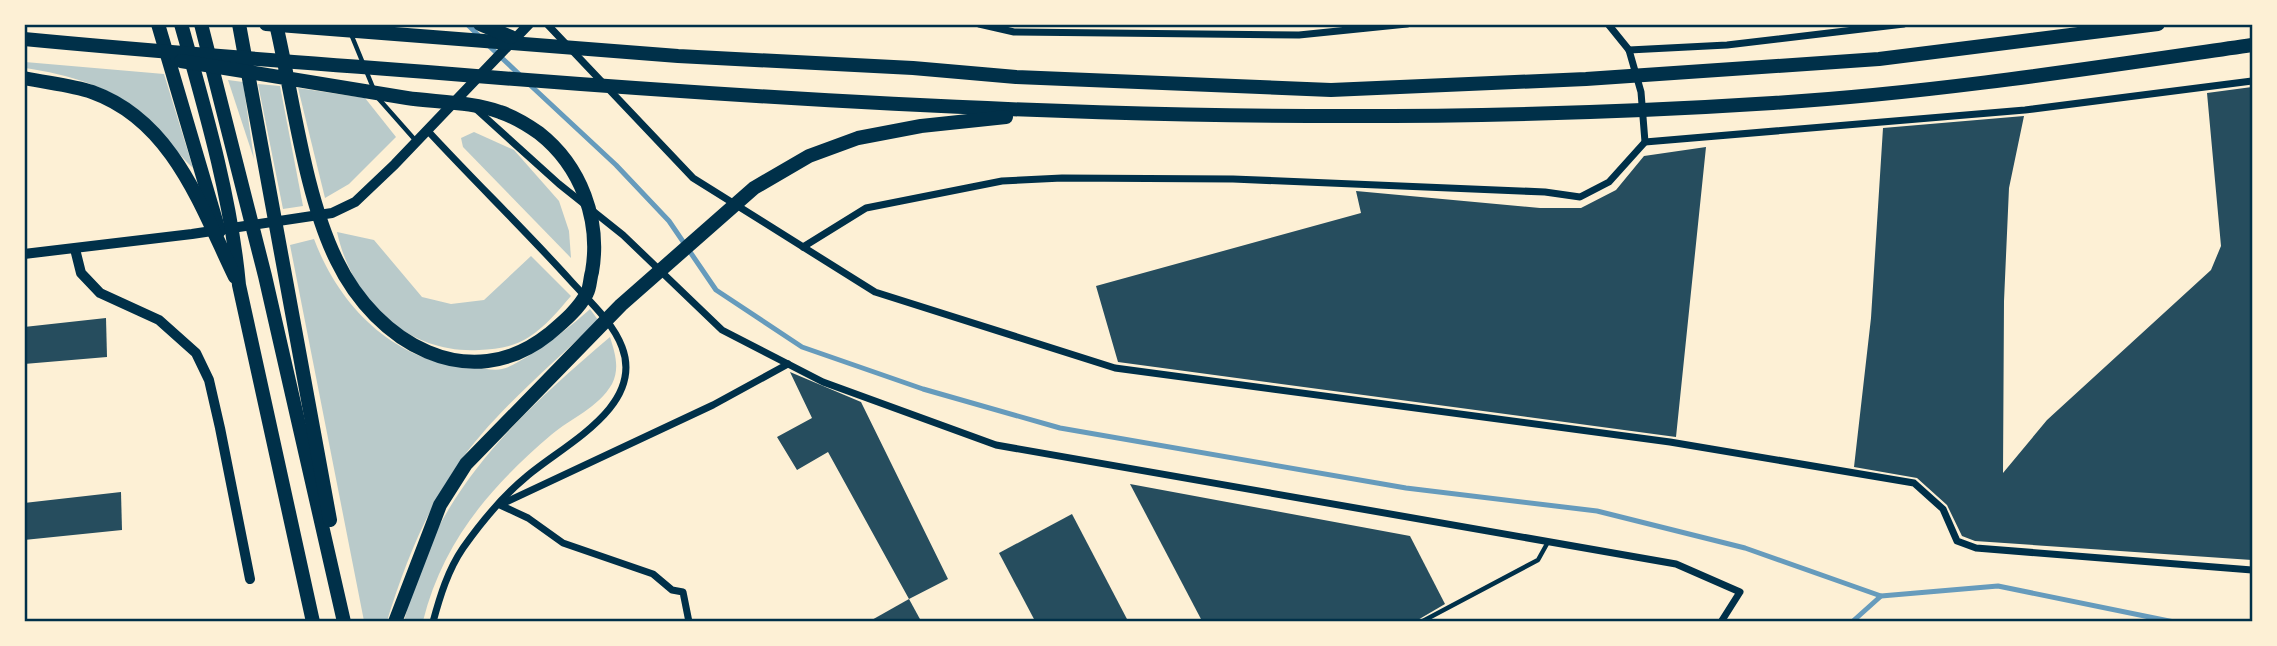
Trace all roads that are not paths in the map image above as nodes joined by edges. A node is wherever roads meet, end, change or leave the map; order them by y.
1 (158, 24) edge
2 (181, 24) edge
3 (201, 24) edge
4 (239, 24) edge
5 (266, 24) edge
6 (276, 24) edge
7 (348, 24) edge
8 (481, 24) edge
9 (529, 24) edge
10 (547, 24) edge
11 (979, 24) edge
12 (1407, 24) edge
13 (1608, 24) edge
14 (1904, 24) edge
15 (2158, 24) edge
16 (24, 39) edge
17 (522, 42) junction
18 (80, 44) junction
19 (2252, 45) edge
20 (1629, 50) junction
21 (24, 78) edge
22 (2252, 81) edge
23 (460, 94) junction
24 (1056, 113) junction
25 (428, 131) junction
26 (417, 142) junction
27 (1645, 142) junction
28 (214, 183) junction
29 (803, 247) junction
30 (75, 249) junction
31 (24, 254) edge
32 (239, 285) junction
33 (788, 364) junction
34 (500, 505) junction
35 (1548, 542) junction
36 (2252, 570) edge
37 (250, 579) dead end
38 (313, 621) edge
39 (346, 621) edge
40 (395, 621) edge
41 (433, 621) edge
42 (689, 621) edge
43 (1421, 621) edge
44 (1721, 621) edge

1 - 28 highway
2 - 28 highway
3 - 39 highway
4 - 39 highway
5 - 17 highway
6 - 18 highway
7 - 26 lane
8 - 17 highway
9 - 23 street
10 - 29 street
11 - 12 street
13 - 20 street
14 - 20 street
15 - 17 highway
16 - 18 highway
18 - 24 highway
19 - 24 highway
20 - 27 street
21 - 32 highway
22 - 27 street
23 - 25 street
23 - 33 street
24 - 40 highway
25 - 26 street
25 - 34 street
26 - 30 street
27 - 29 street
28 - 32 highway
29 - 36 street
30 - 31 street
30 - 37 street
32 - 38 highway
33 - 34 street
33 - 35 street
34 - 41 street
34 - 42 street
35 - 43 lane
35 - 44 street

